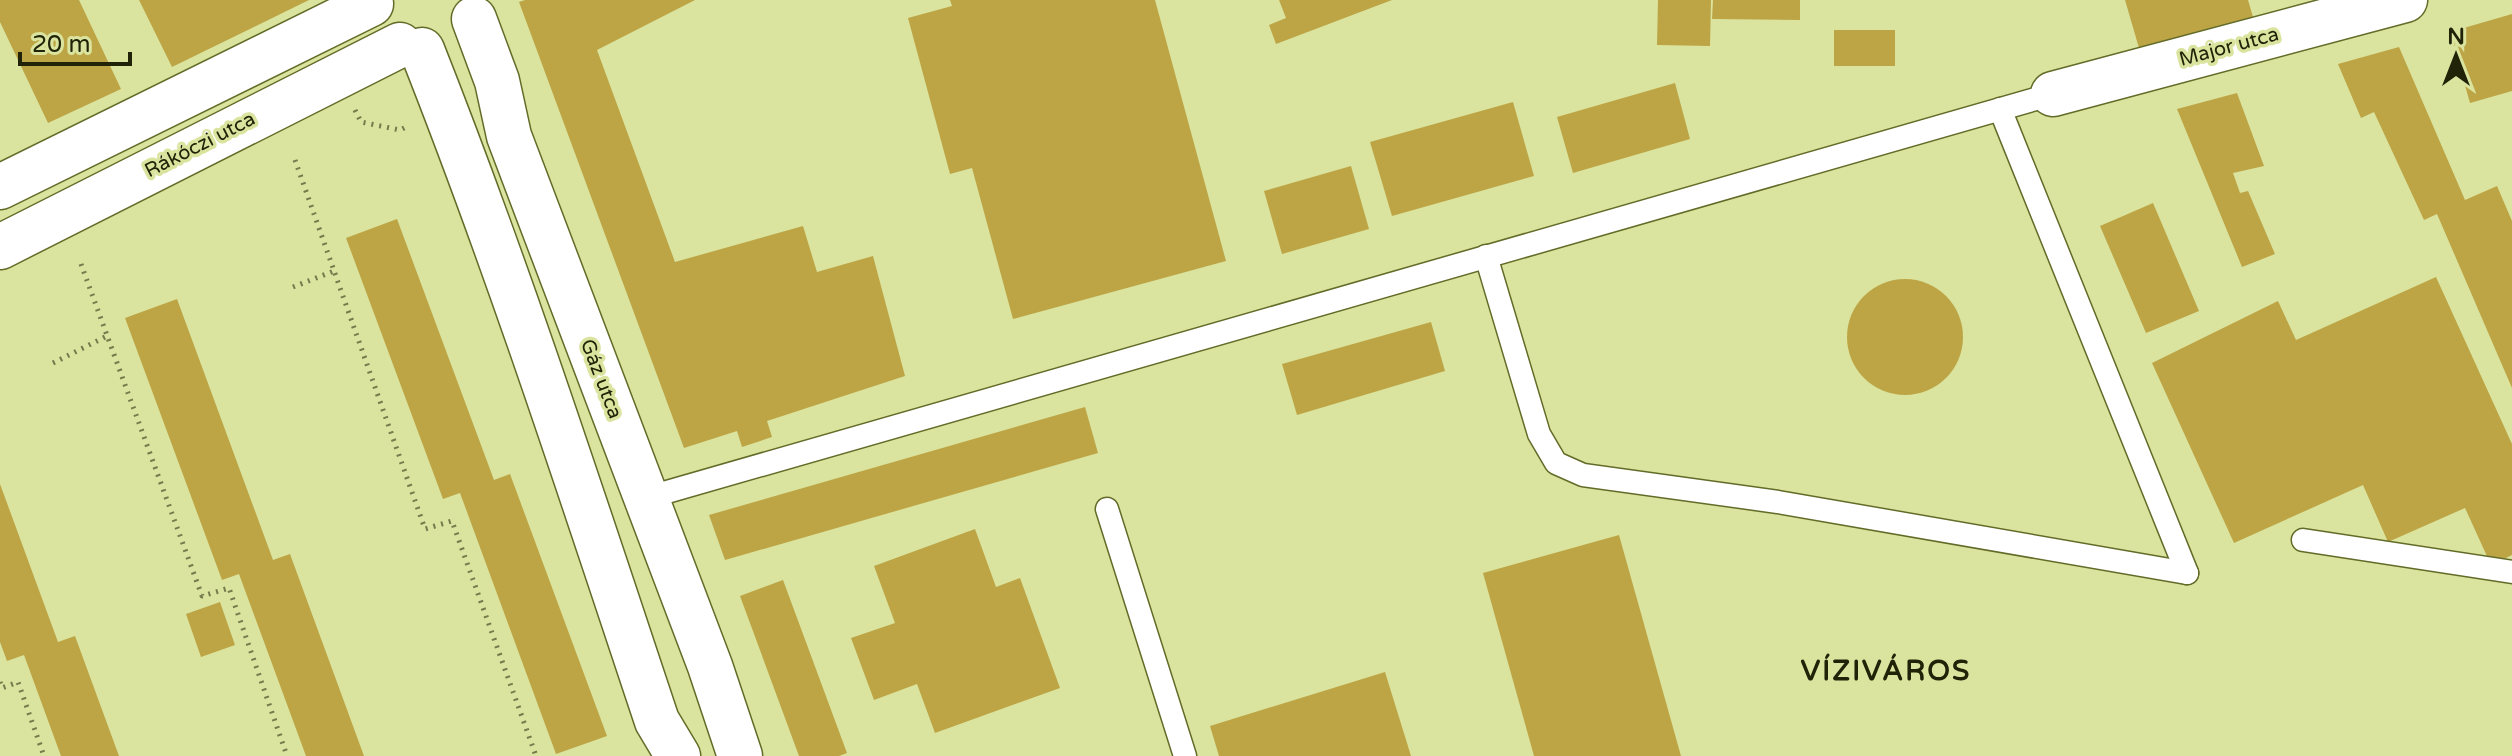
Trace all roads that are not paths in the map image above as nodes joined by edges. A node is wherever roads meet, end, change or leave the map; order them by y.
1 (2405, 0) edge
2 (371, 2) edge
3 (475, 10) edge
4 (411, 47) junction
5 (2053, 94) joint
6 (2000, 109) junction
7 (0, 187) edge
8 (0, 247) edge
9 (1486, 256) junction
10 (646, 498) junction
11 (1107, 509) dead end
12 (2303, 540) dead end
13 (2512, 572) edge
14 (736, 746) edge
15 (680, 756) edge
16 (1185, 756) edge

1 - 5 street, Major utca
2 - 4 street
2 - 7 street
3 - 4 street, Rákóczi utca
3 - 10 street, Gáz utca
4 - 8 street, Rákóczi utca
4 - 15 street, Gáz utca
5 - 6 lane
6 - 9 lane
6 - 9 lane
9 - 10 lane
10 - 14 street, Gáz utca
11 - 16 lane
12 - 13 lane
14 - 15 street, Gáz utca

